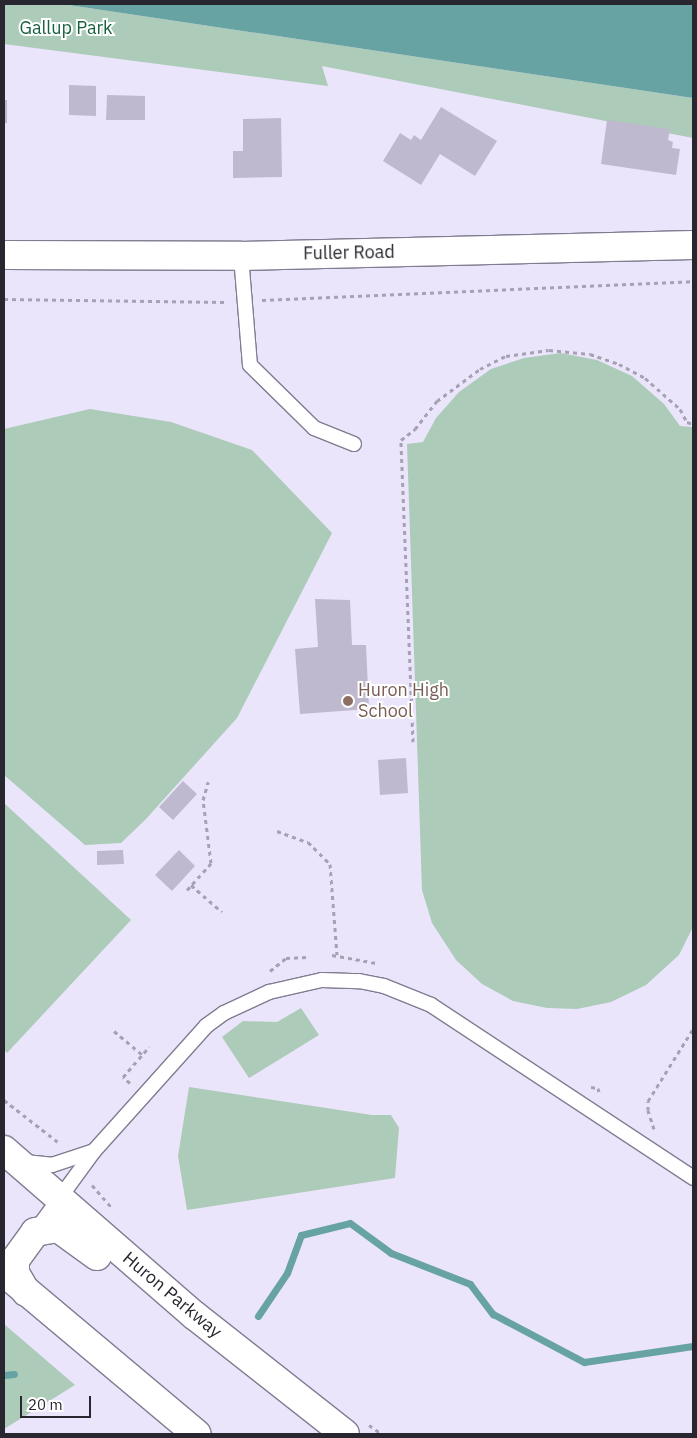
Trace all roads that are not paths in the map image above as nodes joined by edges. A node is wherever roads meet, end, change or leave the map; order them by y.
1 (693, 245) edge
2 (4, 255) edge
3 (241, 256) junction
4 (354, 444) dead end
5 (94, 1151) junction
6 (8, 1154) edge
7 (693, 1178) edge
8 (59, 1200) junction
9 (34, 1232) junction
10 (4, 1272) edge
11 (26, 1292) junction
12 (194, 1315) junction
13 (197, 1434) edge
14 (345, 1434) edge

1 - 3 main road, Fuller Road
2 - 3 main road, Fuller Road
3 - 4 lane
5 - 6 lane
5 - 7 lane
5 - 8 lane
6 - 8 main road, Huron Parkway
8 - 9 lane
8 - 12 main road, Huron Parkway
9 - 11 main road
9 - 12 main road
10 - 11 main road
11 - 13 main road
12 - 14 main road, Huron Parkway

